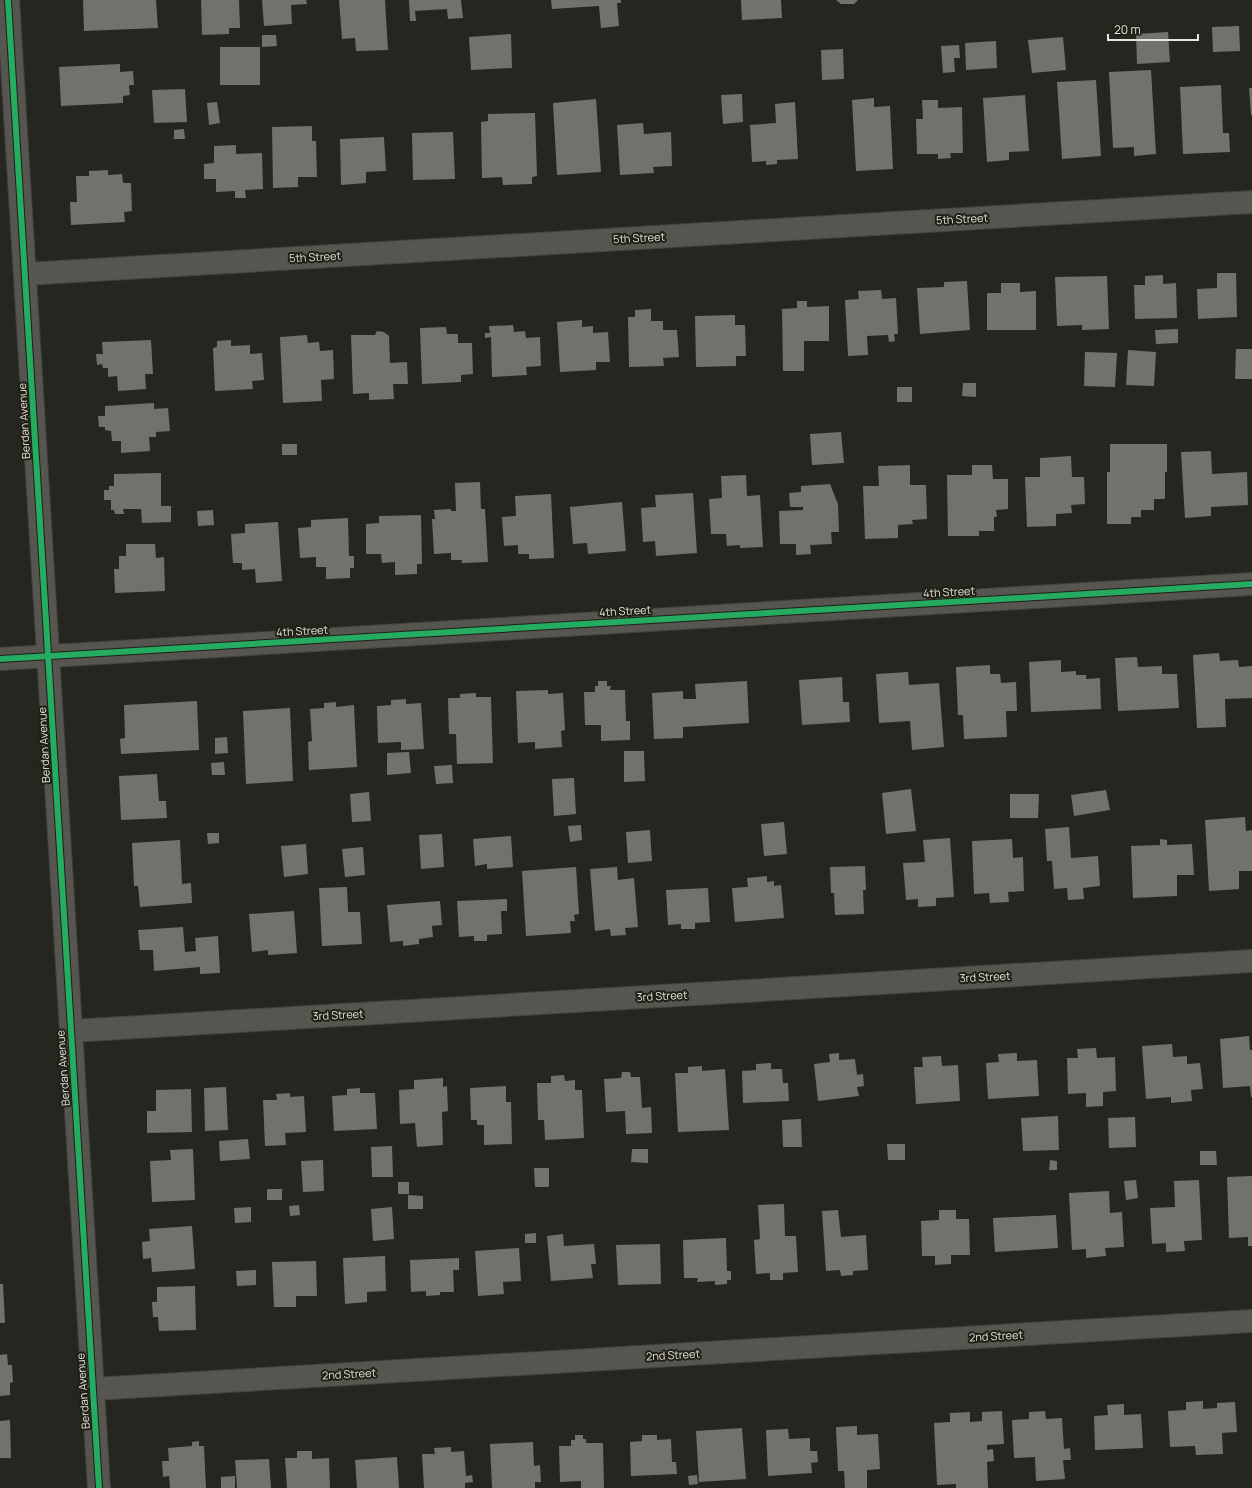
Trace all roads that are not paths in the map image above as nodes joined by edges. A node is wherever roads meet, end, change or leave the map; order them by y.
1 (8, 0) edge
2 (1252, 202) edge
3 (25, 274) junction
4 (1252, 584) edge
5 (48, 656) junction
6 (0, 659) edge
7 (1252, 961) edge
8 (71, 1031) junction
9 (1252, 1321) edge
10 (93, 1390) junction
11 (99, 1488) edge

1 - 3 street, Berdan Avenue
2 - 3 street, 5th Street
3 - 5 street, Berdan Avenue
4 - 5 street, 4th Street
5 - 6 street, 4th Street
5 - 8 street, Berdan Avenue
7 - 8 street, 3rd Street
8 - 10 street, Berdan Avenue
9 - 10 street, 2nd Street
10 - 11 street, Berdan Avenue

